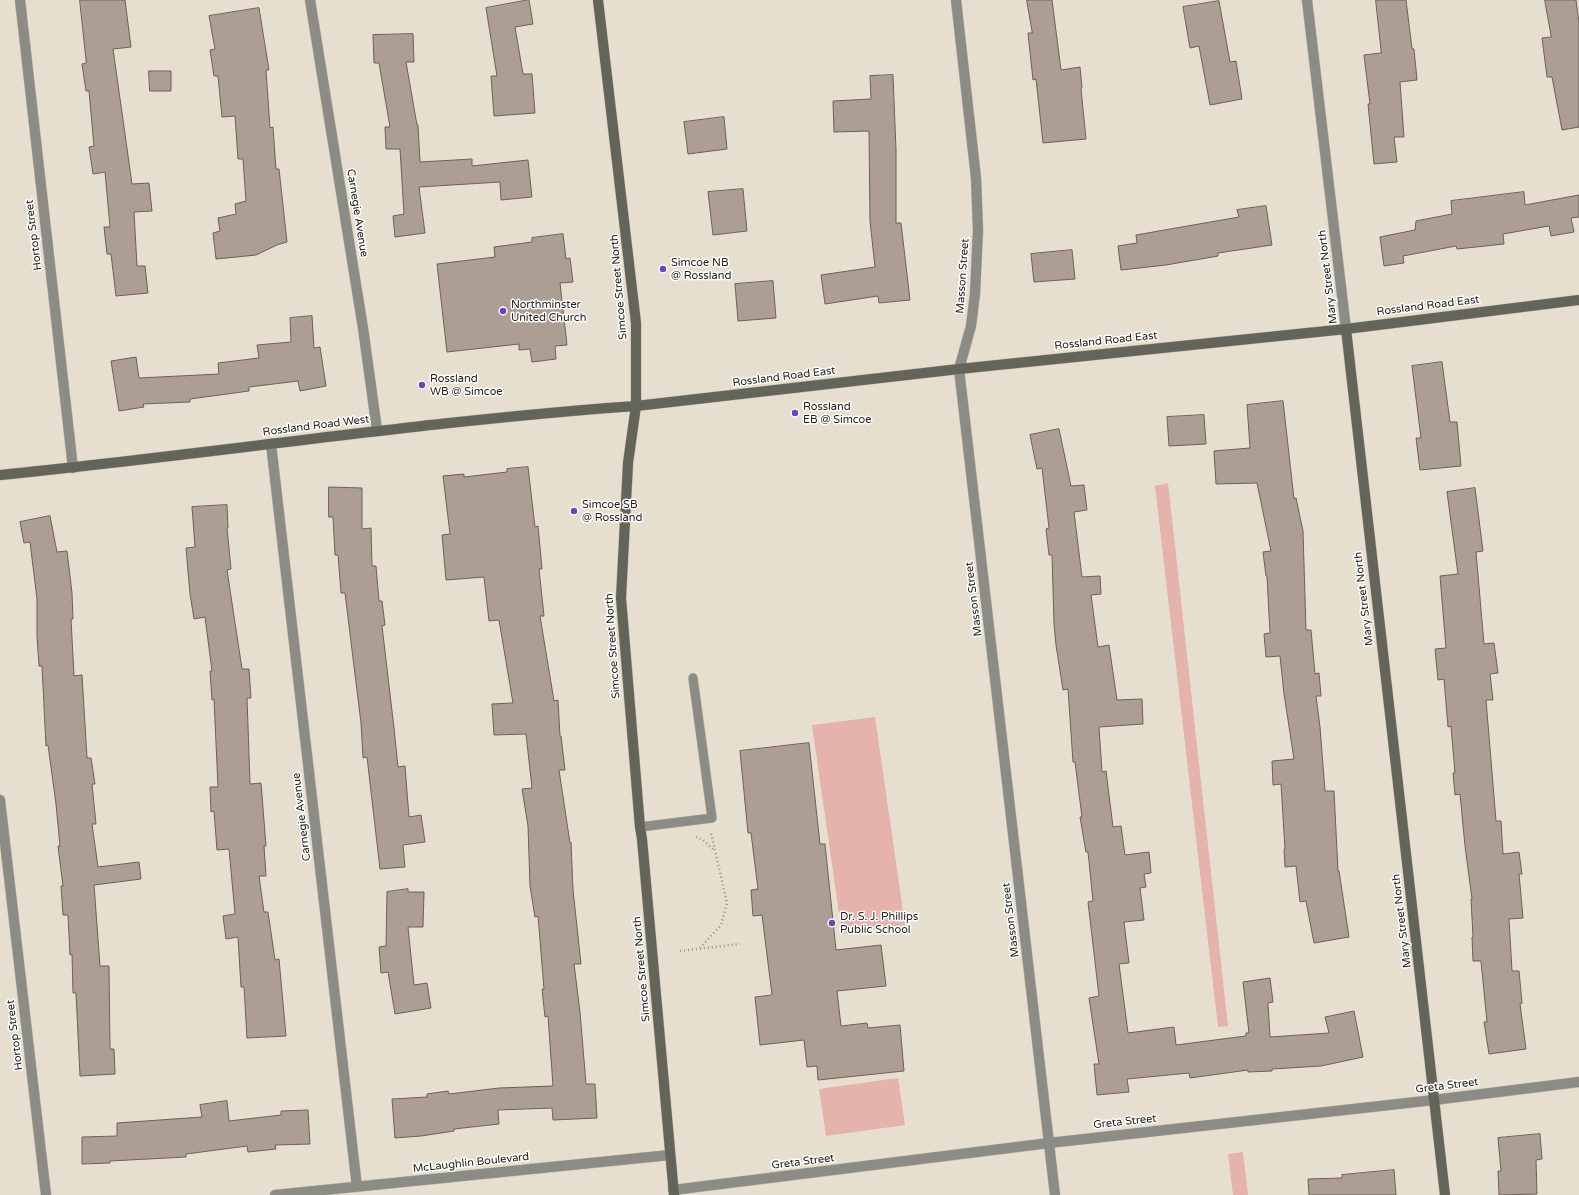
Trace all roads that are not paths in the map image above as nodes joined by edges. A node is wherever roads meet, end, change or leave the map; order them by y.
1 (20, 0) edge
2 (310, 0) edge
3 (598, 0) edge
4 (956, 0) edge
5 (1307, 0) edge
6 (1579, 300) edge
7 (1346, 329) junction
8 (959, 369) junction
9 (636, 406) junction
10 (377, 430) junction
11 (271, 444) junction
12 (73, 468) junction
13 (0, 475) edge
14 (693, 678) dead end
15 (0, 800) edge
16 (640, 827) junction
17 (1579, 1082) edge
18 (1434, 1100) junction
19 (1049, 1143) junction
20 (670, 1155) junction
21 (357, 1187) junction
22 (674, 1193) edge
23 (46, 1195) edge
24 (275, 1195) edge
25 (1055, 1195) edge
26 (1445, 1195) edge

1 - 12 street, Hortop Street
2 - 10 street, Carnegie Avenue
3 - 9 main road, Simcoe Street North
4 - 8 street, Masson Street
5 - 7 street, Mary Street North
6 - 7 main road, Rossland Road East
7 - 8 main road, Rossland Road East
7 - 18 main road, Mary Street North
8 - 9 main road, Rossland Road East
8 - 19 street, Masson Street
9 - 10 main road, Rossland Road West
9 - 16 main road, Simcoe Street North
10 - 11 main road, Rossland Road West
11 - 12 main road, Rossland Road West
11 - 21 street, Carnegie Avenue
12 - 13 main road, Rossland Road West
14 - 16 lane
15 - 23 street, Hortop Street
16 - 20 main road, Simcoe Street North
17 - 18 street, Greta Street
18 - 19 street, Greta Street
18 - 26 main road, Mary Street North
19 - 22 street, Greta Street
19 - 25 street, Masson Street
20 - 21 street, McLaughlin Boulevard
20 - 22 main road, Simcoe Street North
21 - 24 street, McLaughlin Boulevard

